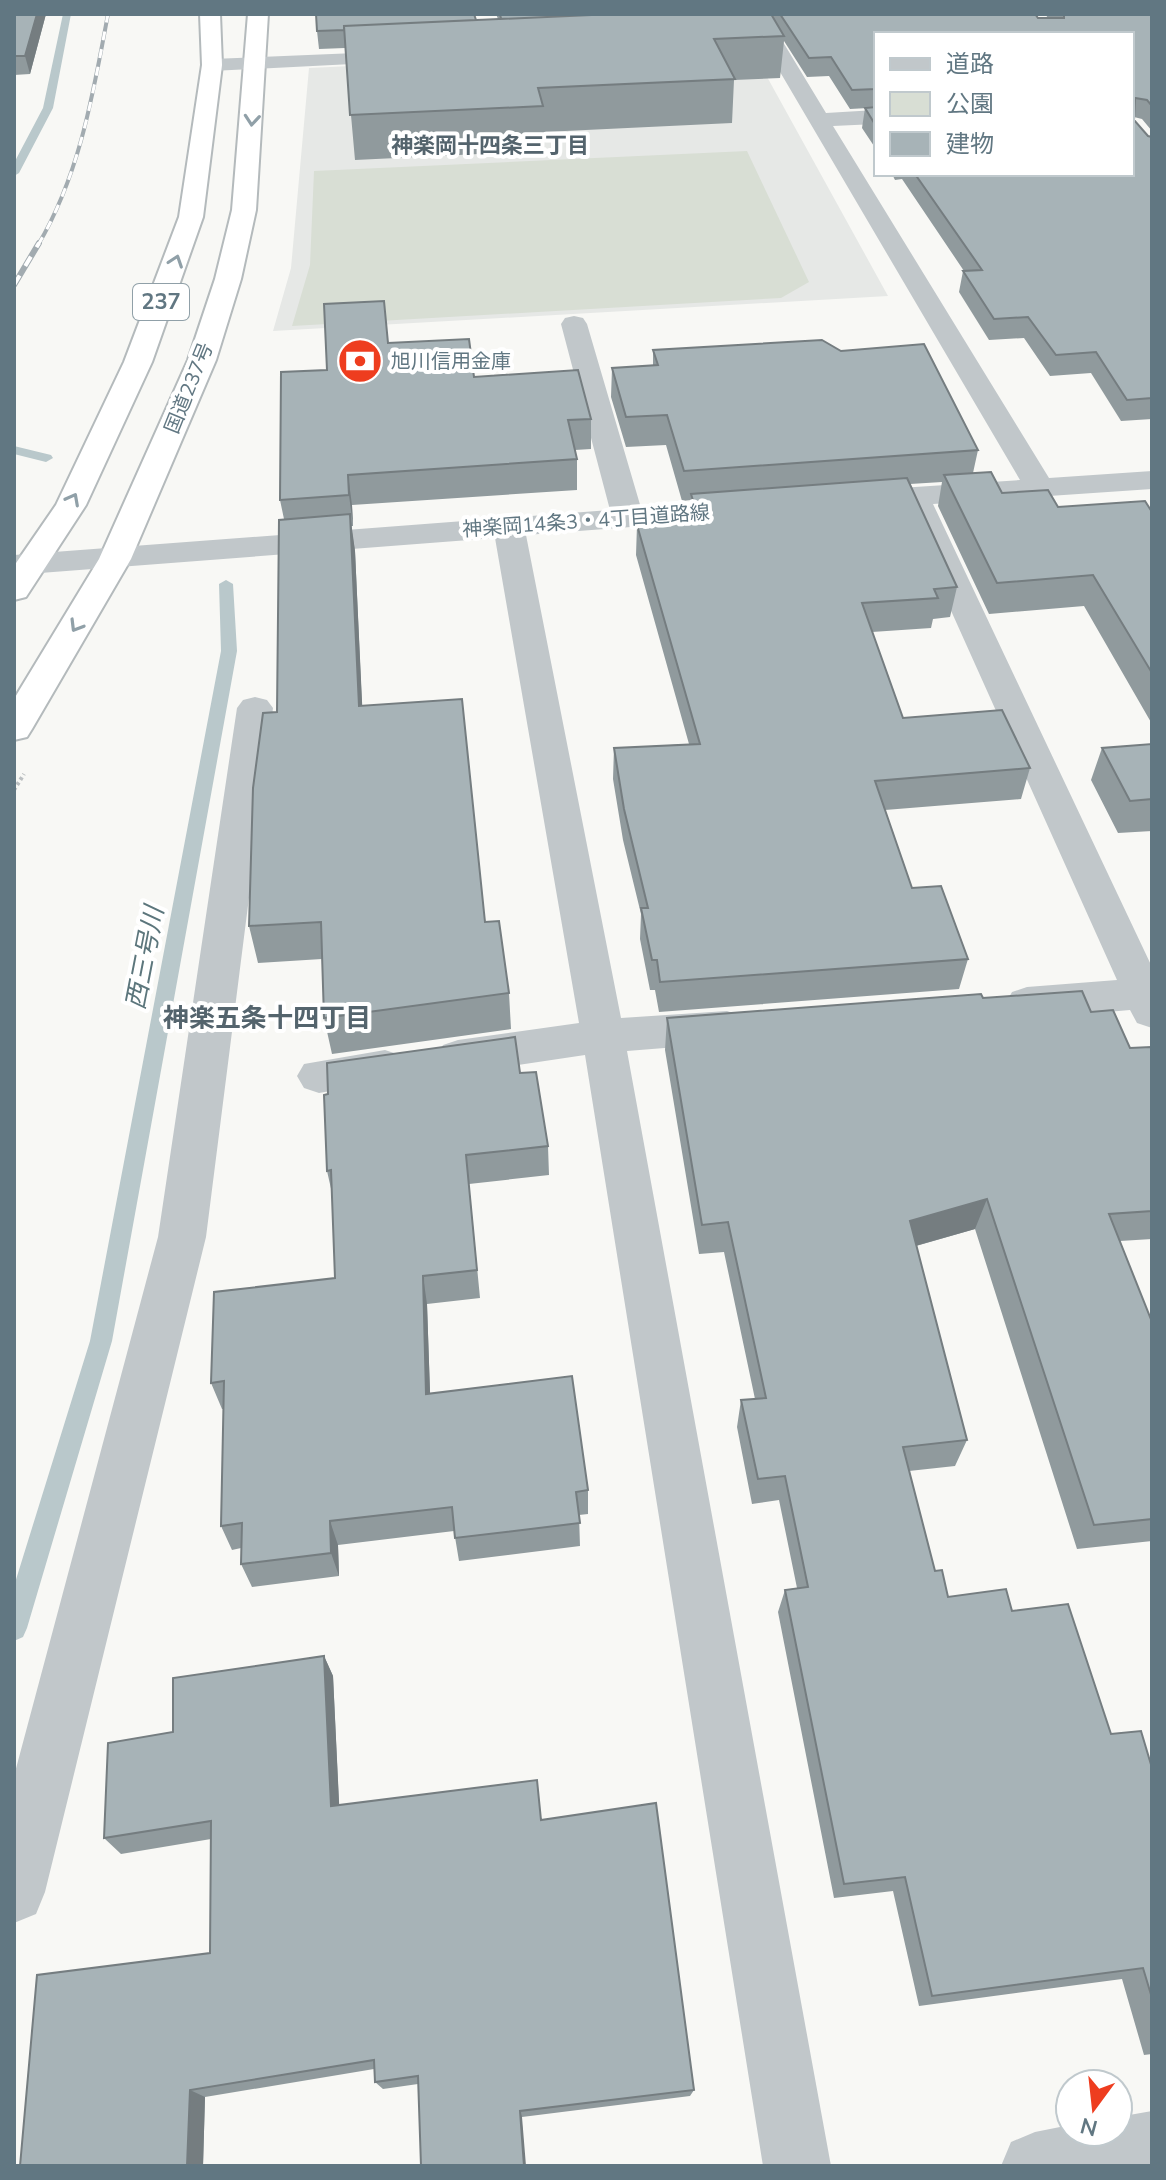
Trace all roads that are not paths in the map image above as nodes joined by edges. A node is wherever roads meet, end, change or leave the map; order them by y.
1 (210, 14) edge
2 (258, 14) edge
3 (756, 14) edge
4 (432, 56) edge
5 (256, 64) junction
6 (212, 65) junction
7 (874, 117) edge
8 (818, 120) junction
9 (574, 324) dead end
10 (1152, 480) edge
11 (1041, 487) junction
12 (914, 495) junction
13 (823, 503) edge
14 (778, 506) edge
15 (628, 518) junction
16 (509, 527) junction
17 (115, 559) junction
18 (19, 573) edge
19 (255, 708) dead end
20 (14, 729) edge
21 (1149, 1000) edge
22 (984, 1006) edge
23 (762, 1024) edge
24 (603, 1036) junction
25 (319, 1076) dead end
26 (14, 1892) edge
27 (1152, 2145) edge
28 (797, 2166) edge
29 (1035, 2166) edge

1 - 6 highway, 237
2 - 5 highway, 国道237号 / 237
3 - 8 street
4 - 5 street
5 - 6 street
5 -> 17 highway, 国道237号 / 237
18 -> 6 highway, 237
7 - 8 street
8 - 11 street
9 - 15 street
10 - 11 street
11 - 12 street
12 - 13 street
12 - 21 street
14 - 15 street, 神楽岡14条3・4丁目道路線
15 - 16 street, 神楽岡14条3・4丁目道路線
16 - 17 street, 神楽岡14条3・4丁目道路線
16 - 24 street
17 - 18 street, 神楽岡14条3・4丁目道路線
17 -> 20 highway, 国道237号 / 237
19 - 26 street
21 - 22 street
23 - 24 street
24 - 25 street
24 - 28 street
27 - 29 street

